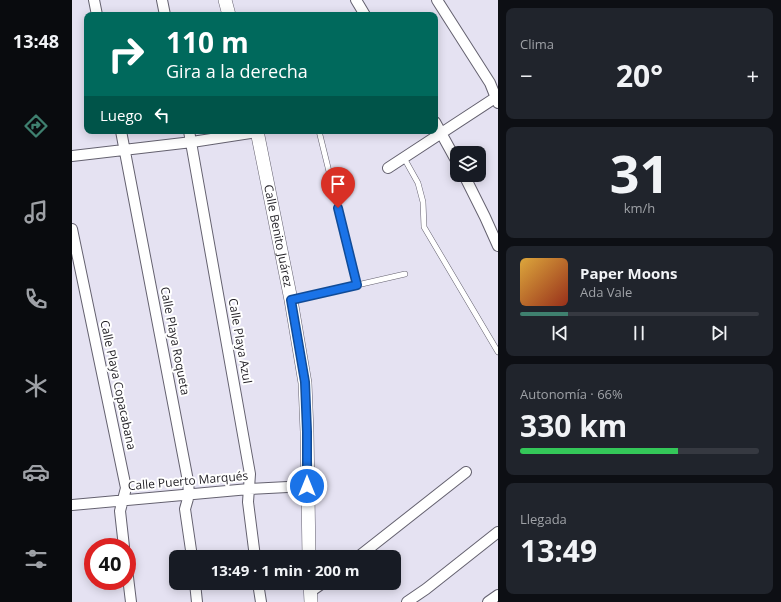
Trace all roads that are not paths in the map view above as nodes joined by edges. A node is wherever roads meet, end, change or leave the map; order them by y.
1 (94, 0) edge
2 (162, 0) edge
3 (225, 0) edge
4 (356, 0) edge
5 (437, 0) edge
6 (96, 12) edge
7 (164, 12) edge
8 (228, 12) edge
9 (363, 12) edge
10 (497, 99) edge
11 (438, 126) edge
12 (442, 132) junction
13 (122, 134) edge
14 (190, 134) edge
15 (244, 134) edge
16 (257, 134) edge
17 (320, 134) edge
18 (192, 142) junction
19 (450, 148) edge
20 (125, 150) junction
21 (72, 156) edge
22 (404, 158) junction
23 (388, 168) dead end
24 (468, 182) edge
25 (72, 229) edge
26 (498, 246) edge
27 (406, 274) dead end
28 (357, 285) junction
29 (291, 300) junction
30 (498, 352) edge
31 (466, 472) dead end
32 (307, 486) junction
33 (249, 489) junction
34 (189, 495) junction
35 (123, 500) junction
36 (72, 505) edge
37 (498, 532) edge
38 (123, 538) edge
39 (191, 550) edge
40 (254, 550) edge
41 (309, 550) edge
42 (367, 550) edge
43 (130, 590) edge
44 (196, 590) edge
45 (259, 590) edge
46 (498, 595) edge
47 (131, 602) edge
48 (198, 602) edge
49 (261, 602) edge
50 (407, 602) edge
51 (488, 602) edge

1 - 6 street
2 - 7 street
3 - 8 street
4 - 9 street
5 - 10 street
10 - 12 street
11 - 12 street
12 - 19 street
12 - 22 street
13 - 20 street, Calle Playa Roqueta
14 - 18 street, Calle Playa Azul
15 - 18 street
16 - 29 street, Calle Benito Juárez
17 - 28 lane
18 - 20 street
18 - 33 street, Calle Playa Azul
20 - 21 street
20 - 34 street, Calle Playa Roqueta
22 - 23 street
22 - 30 lane
24 - 26 street
25 - 35 street, Calle Playa Copacabana
27 - 28 lane
28 - 29 lane
29 - 32 street, Calle Benito Juárez
31 - 42 street
32 - 33 street, Calle Puerto Marqués
32 - 41 street, Calle Benito Juárez
33 - 34 street, Calle Puerto Marqués
33 - 40 street, Calle Playa Azul
34 - 35 street, Calle Puerto Marqués
34 - 39 street, Calle Playa Roqueta
35 - 36 street, Calle Puerto Marqués
35 - 38 street, Calle Playa Copacabana
37 - 50 street
43 - 47 street
44 - 48 street
45 - 49 street
46 - 51 street

